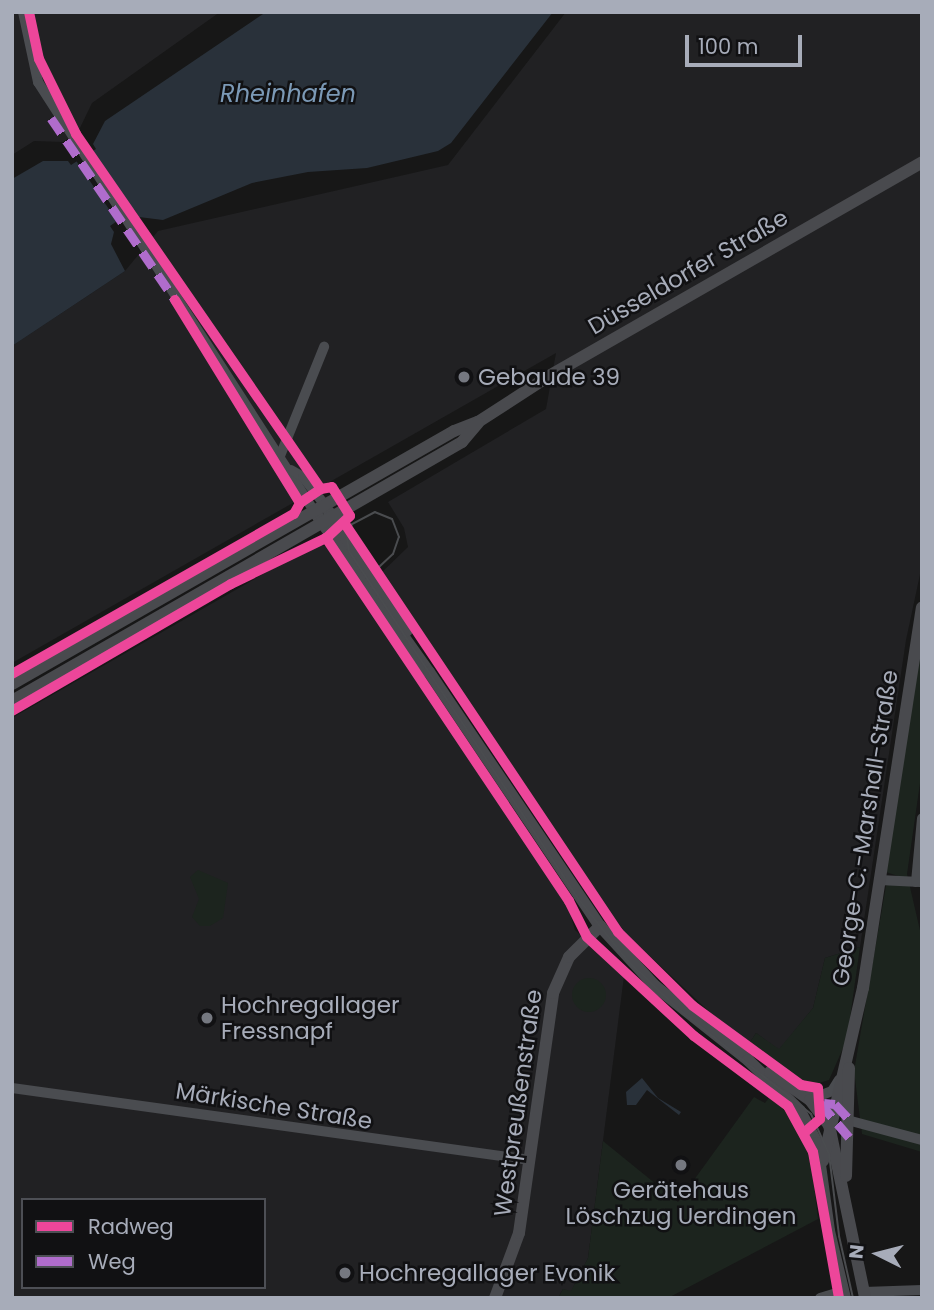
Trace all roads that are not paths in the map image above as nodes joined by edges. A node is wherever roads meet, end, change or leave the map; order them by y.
1 (23, 12) edge
2 (922, 162) edge
3 (324, 347) dead end
4 (478, 422) junction
5 (281, 456) junction
6 (320, 508) junction
7 (328, 521) junction
8 (922, 608) edge
9 (12, 684) edge
10 (12, 701) edge
11 (922, 818) edge
12 (879, 880) junction
13 (919, 882) edge
14 (600, 926) junction
15 (850, 1054) junction
16 (748, 1060) junction
17 (794, 1087) junction
18 (12, 1088) edge
19 (835, 1091) junction
20 (851, 1100) junction
21 (851, 1121) junction
22 (829, 1125) junction
23 (922, 1140) edge
24 (530, 1160) junction
25 (822, 1169) junction
26 (846, 1208) junction
27 (922, 1290) edge
28 (844, 1294) edge
29 (865, 1295) edge
30 (495, 1298) edge
31 (820, 1298) edge

1 - 5 street
2 - 4 main road, Düsseldorfer Straße
3 - 5 street
4 - 6 main road, Düsseldorfer Straße
4 - 7 main road, Düsseldorfer Straße
5 - 6 street
6 - 7 main road
6 - 9 main road, Düsseldorfer Straße
7 - 10 main road, Düsseldorfer Straße
7 - 14 main road
8 - 12 main road, George-C.-Marshall-Straße
11 - 13 street
12 - 13 street
12 - 15 main road, George-C.-Marshall-Straße
14 - 16 main road
14 - 24 main road, Westpreußenstraße
15 - 19 main road, George-C.-Marshall-Straße
15 - 20 main road
16 - 17 main road
16 - 25 main road
17 - 19 street
17 - 22 main road
18 - 24 street, Märkische Straße
19 - 20 street
19 - 22 main road, George-C.-Marshall-Straße
20 - 21 main road
21 - 23 street
21 - 26 main road
22 - 25 main road, George-C.-Marshall-Straße
22 - 26 main road
24 - 30 main road, Westpreußenstraße
25 - 28 main road
26 - 29 main road
27 - 29 street
28 - 31 street

